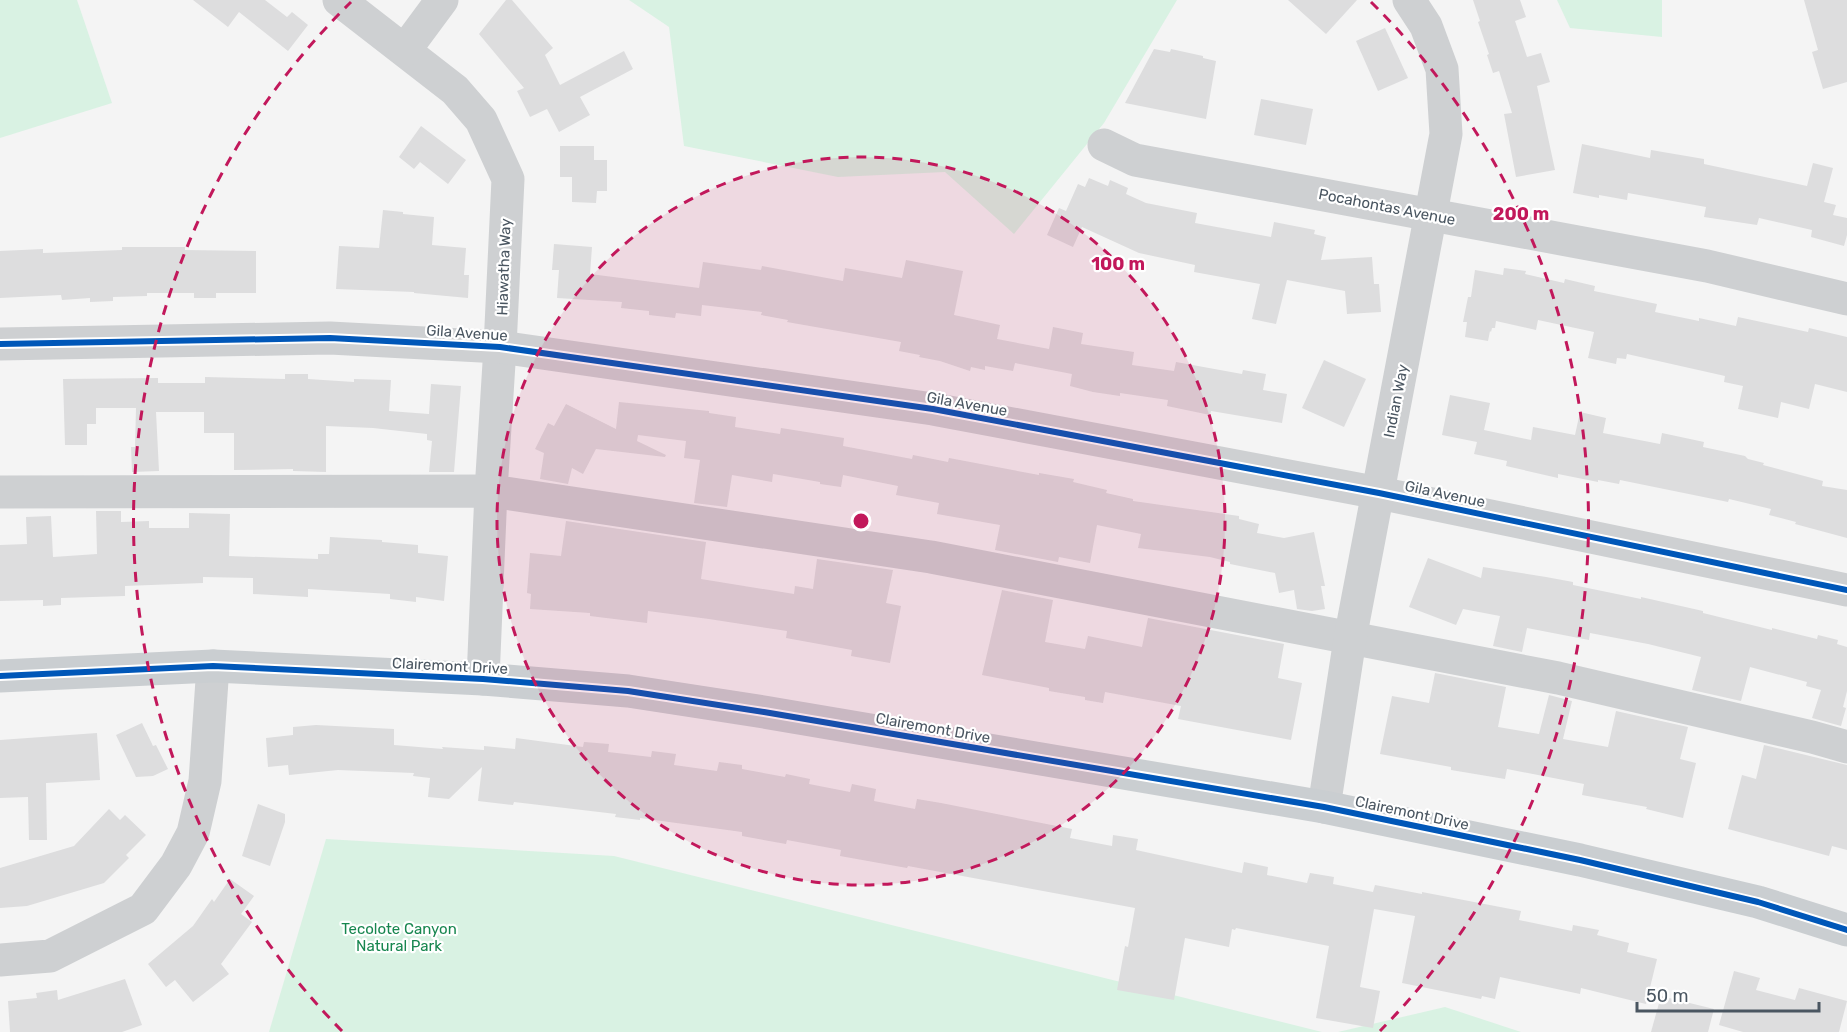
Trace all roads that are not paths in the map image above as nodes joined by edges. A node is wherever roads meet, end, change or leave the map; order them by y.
1 (339, 0) edge
2 (442, 0) edge
3 (1409, 0) edge
4 (405, 50) junction
5 (1104, 145) dead end
6 (1431, 215) junction
7 (1847, 299) edge
8 (0, 344) edge
9 (500, 346) junction
10 (491, 491) junction
11 (0, 492) edge
12 (1379, 493) junction
13 (1847, 590) edge
14 (1350, 639) junction
15 (213, 666) junction
16 (0, 676) edge
17 (483, 679) junction
18 (1847, 747) edge
19 (1324, 807) junction
20 (1847, 930) edge
21 (0, 960) edge

1 - 4 street, Hiawatha Way
2 - 4 street
3 - 6 street, Indian Way
4 - 9 street, Hiawatha Way
5 - 6 street, Pocahontas Avenue
6 - 7 street, Pocahontas Avenue
6 - 12 street, Indian Way
8 - 9 street, Gila Avenue
9 - 10 street, Hiawatha Way
9 - 12 street, Gila Avenue
10 - 11 street
10 - 14 street
10 - 17 street, Hiawatha Way
12 - 13 street, Gila Avenue
12 - 14 street, Indian Way
14 - 18 street
14 - 19 street, Indian Way
15 - 16 main road, Clairemont Drive
15 - 17 main road, Clairemont Drive
15 - 21 street
17 - 19 main road, Clairemont Drive
19 - 20 main road, Clairemont Drive

